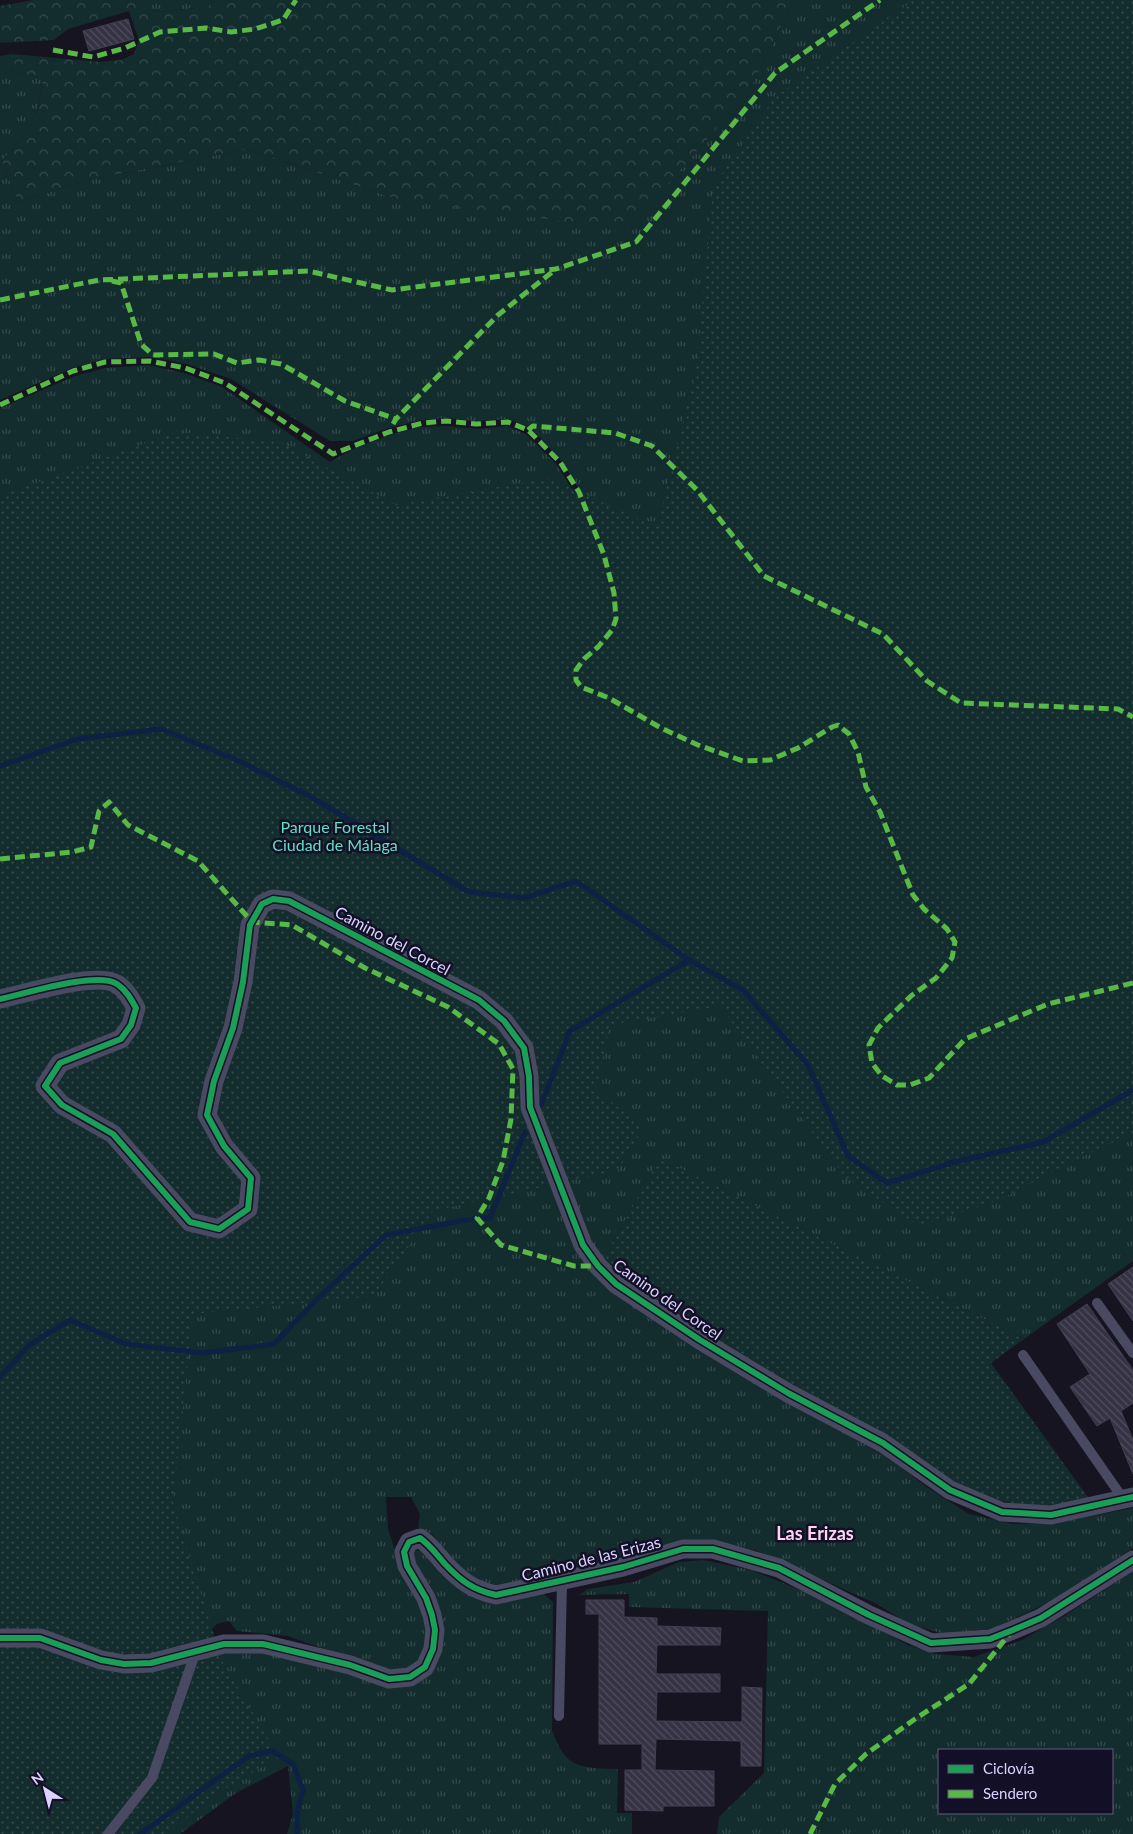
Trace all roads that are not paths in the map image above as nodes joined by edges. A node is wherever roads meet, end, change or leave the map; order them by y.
1 (0, 999) edge
2 (1097, 1303) dead end
3 (1133, 1354) edge
4 (1023, 1355) dead end
5 (1128, 1498) edge
6 (1133, 1560) edge
7 (562, 1582) junction
8 (0, 1638) edge
9 (197, 1650) junction
10 (559, 1716) dead end
11 (108, 1834) edge

1 - 5 street, Camino del Corcel
2 - 3 lane
4 - 5 lane
6 - 7 street, Camino de las Erizas
7 - 9 street, Camino de las Erizas
7 - 10 lane
8 - 9 street
9 - 11 lane

